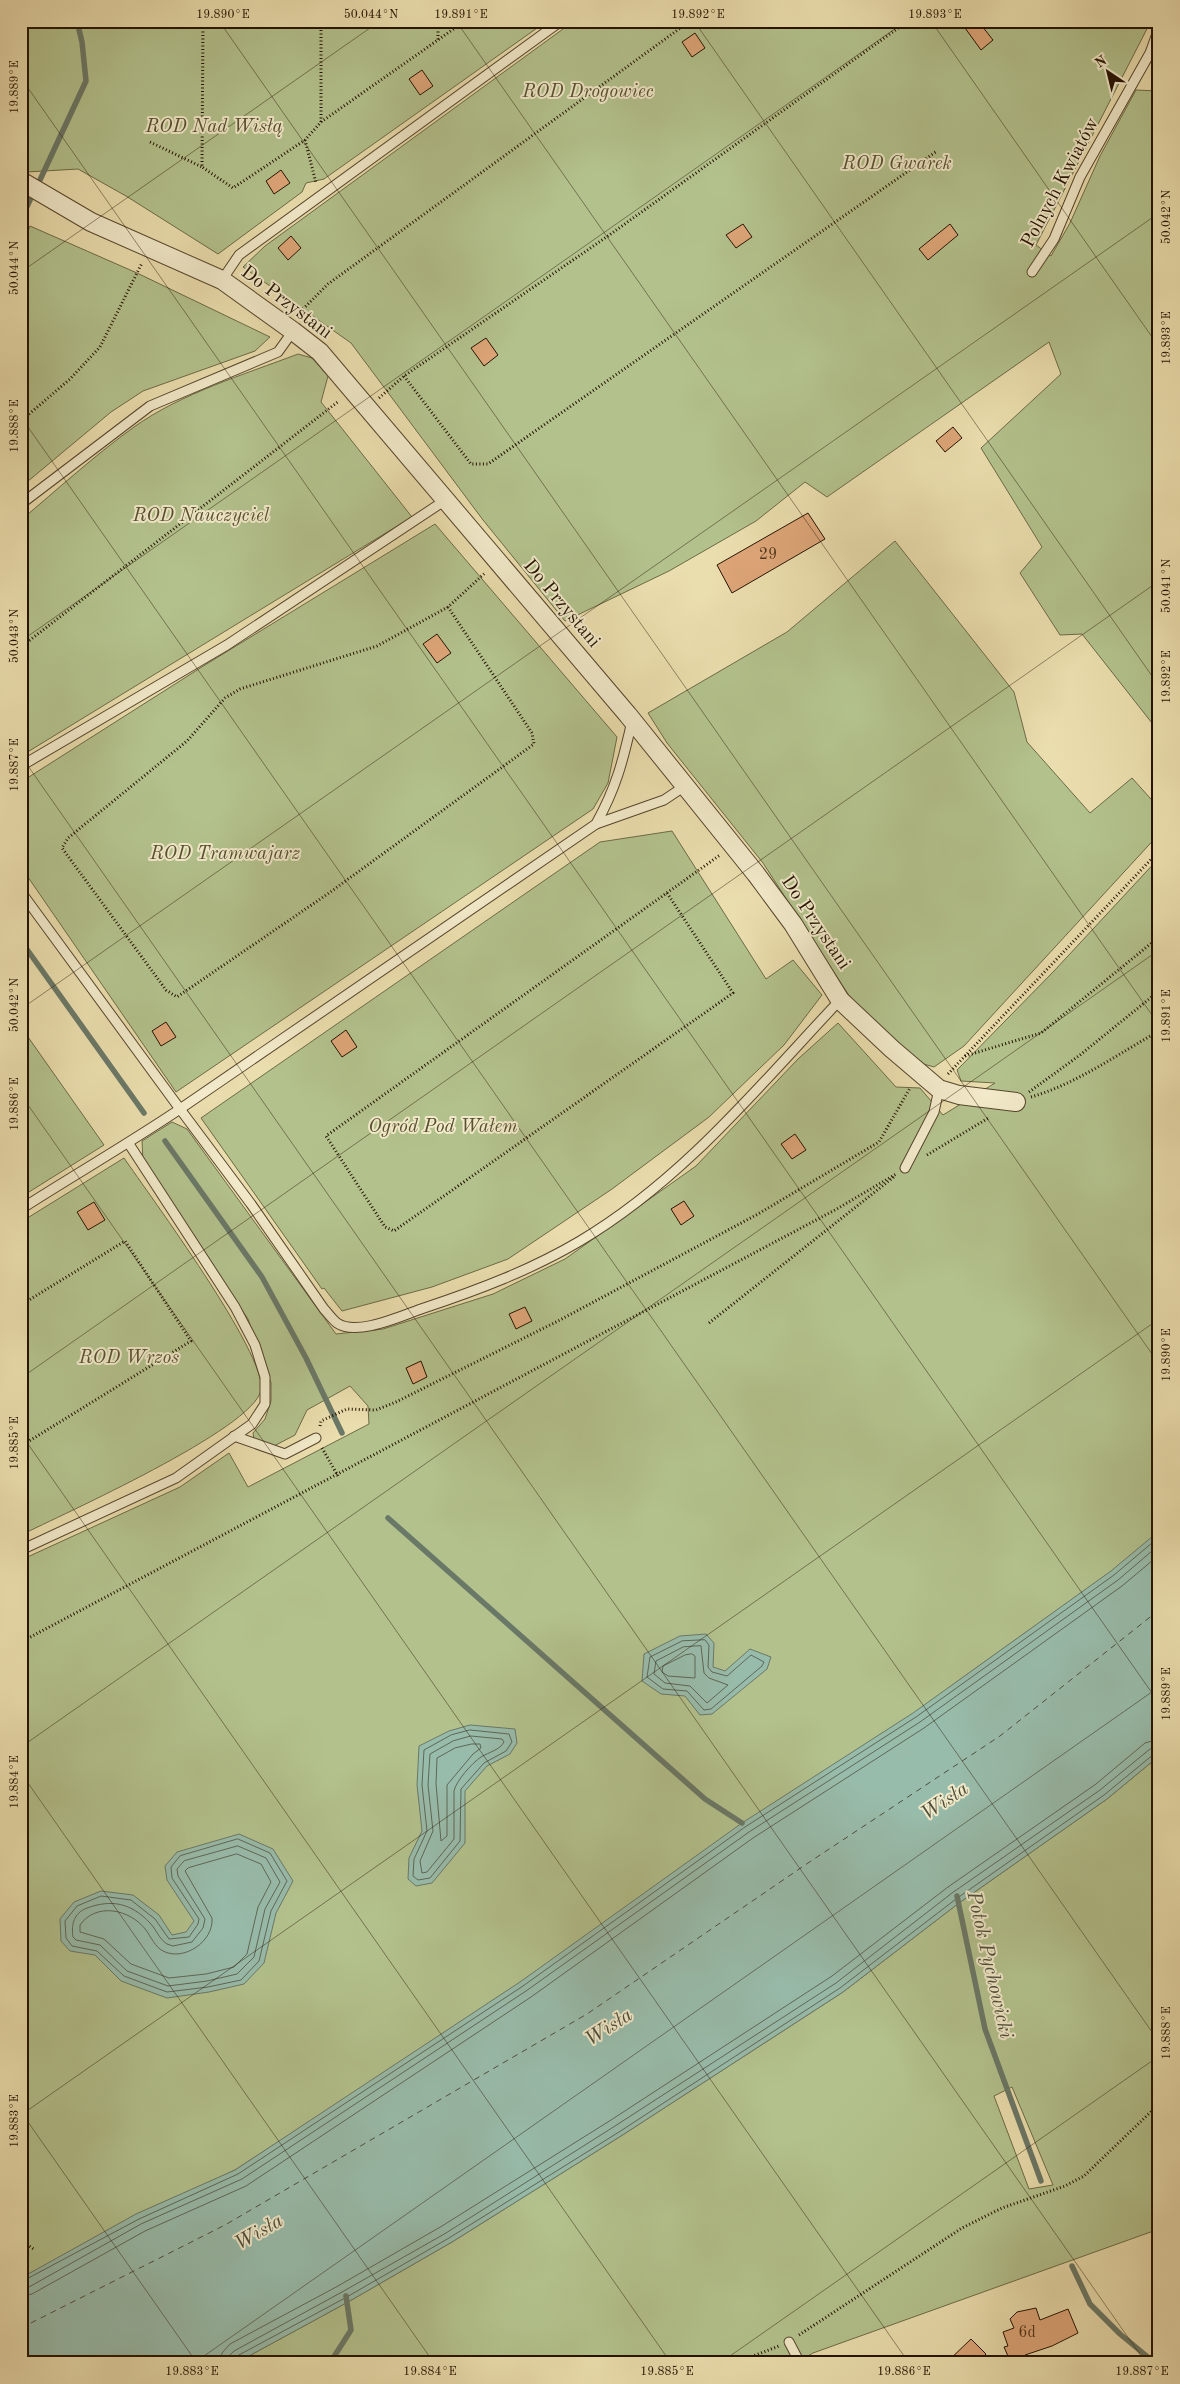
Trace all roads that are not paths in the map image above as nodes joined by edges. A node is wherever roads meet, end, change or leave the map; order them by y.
1 (561, 21) edge
2 (1159, 28) edge
3 (21, 181) edge
4 (1032, 272) dead end
5 (222, 280) junction
6 (293, 331) junction
7 (444, 502) junction
8 (21, 504) edge
9 (632, 721) junction
10 (21, 766) edge
11 (685, 786) junction
12 (596, 824) junction
13 (21, 892) edge
14 (840, 1000) junction
15 (939, 1089) junction
16 (1016, 1102) road end
17 (180, 1109) junction
18 (128, 1144) junction
19 (905, 1168) road end
20 (21, 1209) edge
21 (234, 1436) junction
22 (316, 1438) dead end
23 (21, 1550) edge
24 (789, 2342) road end
25 (800, 2363) edge

1 - 5 lane
2 - 4 lane, Polnych Kwiatów
3 - 5 street, Do Przystani
5 - 6 street, Do Przystani
6 - 7 street, Do Przystani
6 - 8 lane
7 - 9 street, Do Przystani
7 - 10 lane
9 - 11 street, Do Przystani
9 - 12 lane
11 - 12 lane
11 - 14 street, Do Przystani
12 - 17 lane
13 - 17 lane
14 - 15 street, Do Przystani
14 - 17 lane
15 - 16 street, Do Przystani
15 - 19 lane
17 - 18 lane
18 - 20 lane
18 - 21 lane
21 - 22 lane
21 - 23 lane
24 - 25 lane

